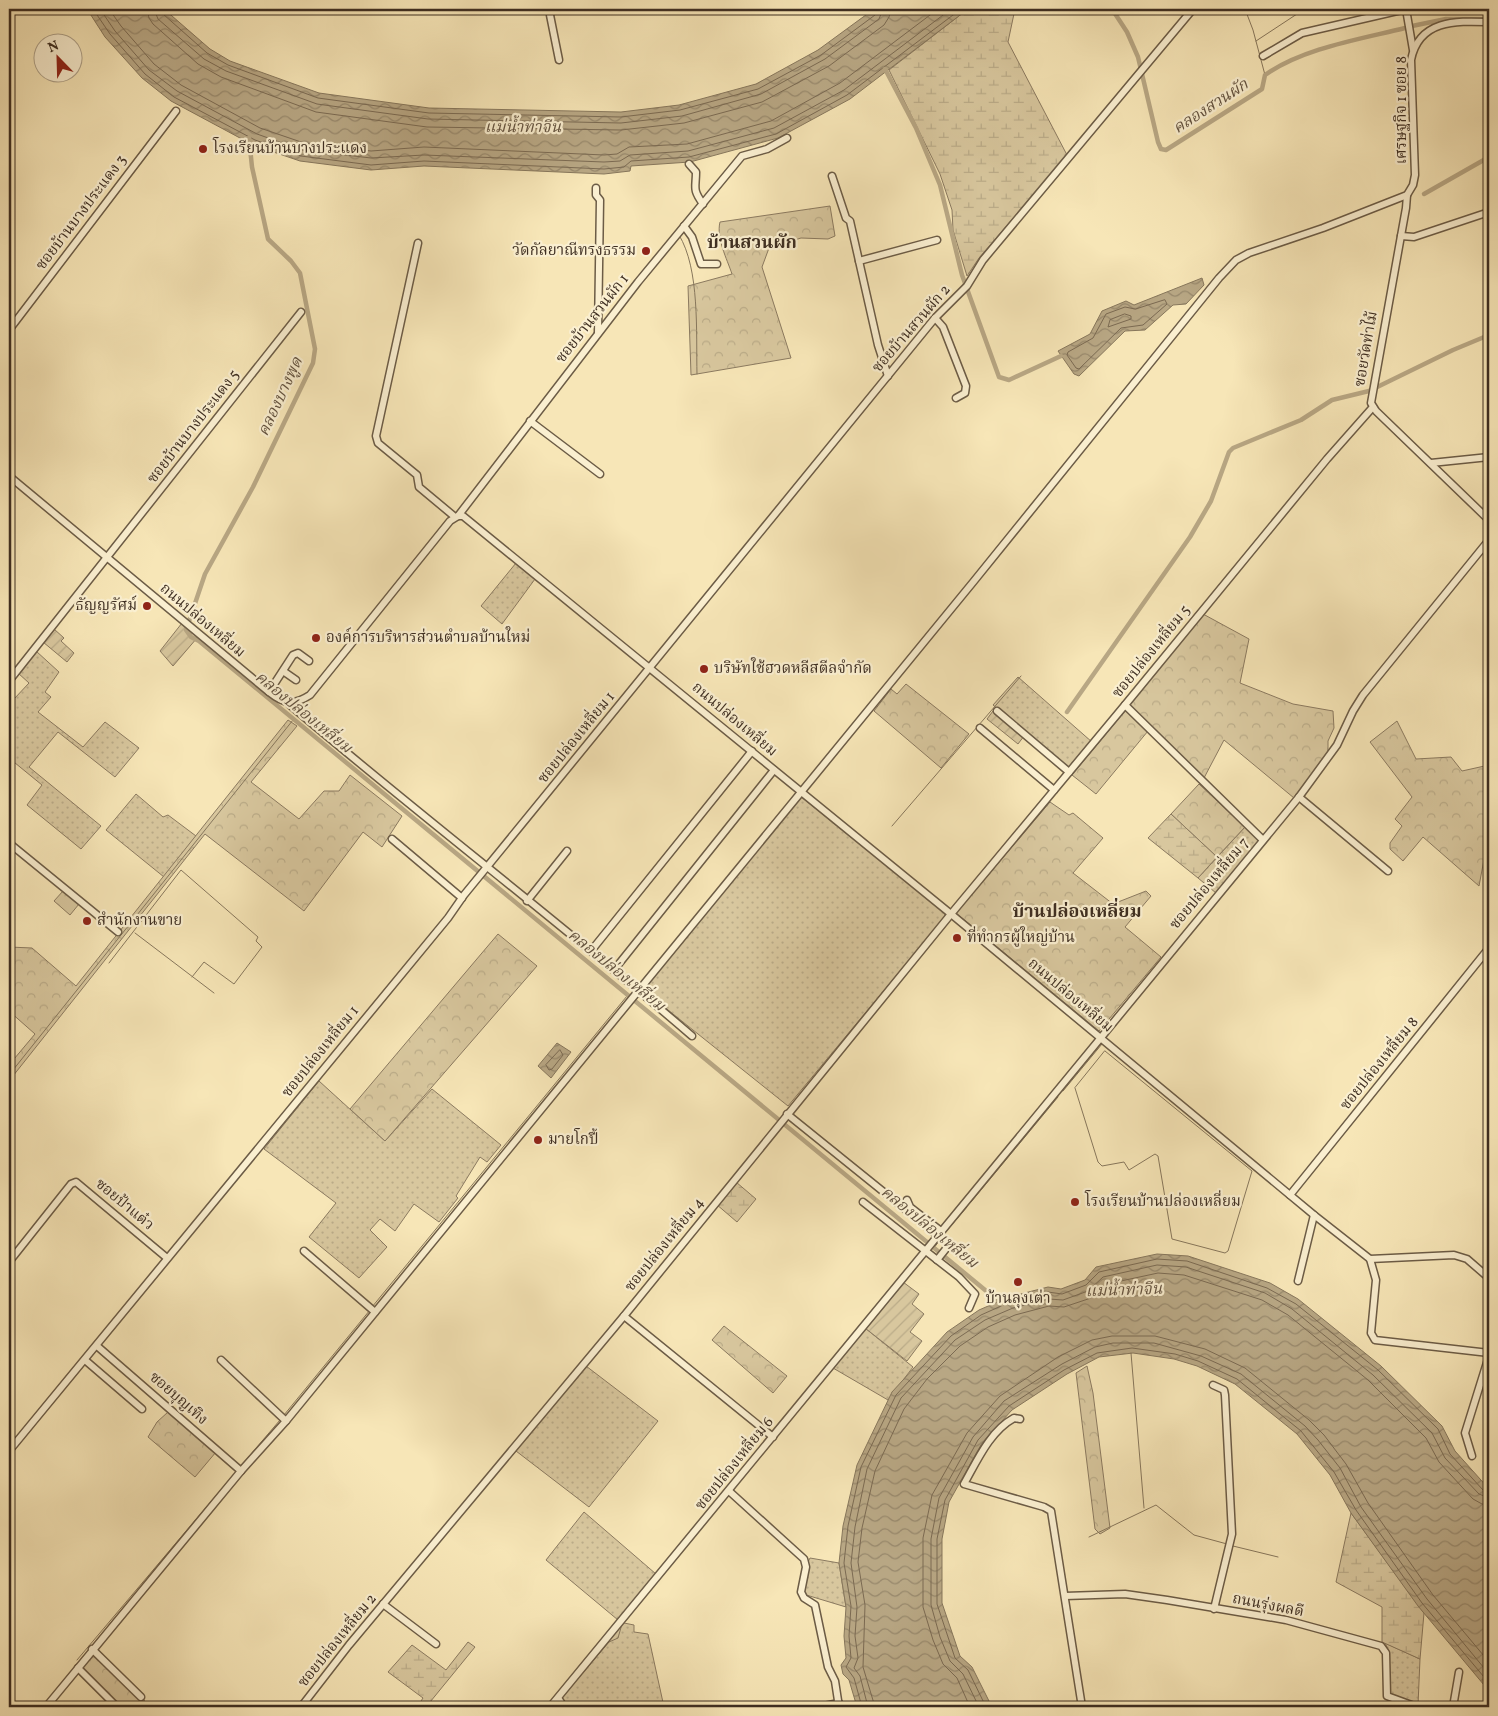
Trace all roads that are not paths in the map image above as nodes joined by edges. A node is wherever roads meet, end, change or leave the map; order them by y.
1 (553, 9) edge
2 (1193, 9) edge
3 (1406, 9) edge
4 (1489, 22) edge
5 (1413, 50) junction
6 (1263, 56) dead end
7 (559, 60) dead end
8 (176, 111) dead end
9 (787, 138) dead end
10 (690, 164) dead end
11 (832, 176) dead end
12 (596, 188) dead end
13 (1407, 195) junction
14 (703, 204) junction
15 (1489, 212) edge
16 (683, 227) junction
17 (1401, 236) junction
18 (937, 240) dead end
19 (418, 243) dead end
20 (859, 261) junction
21 (717, 264) dead end
22 (301, 312) dead end
23 (935, 318) junction
24 (9, 330) edge
25 (598, 333) junction
26 (888, 376) junction
27 (956, 398) dead end
28 (1373, 407) junction
29 (530, 421) junction
30 (1489, 457) edge
31 (1431, 463) junction
32 (600, 474) dead end
33 (9, 476) edge
34 (457, 516) junction
35 (1489, 520) edge
36 (1489, 540) edge
37 (106, 558) junction
38 (309, 661) dead end
39 (651, 668) junction
40 (282, 671) junction
41 (9, 680) edge
42 (296, 680) dead end
43 (269, 692) junction
44 (289, 704) junction
45 (1125, 705) junction
46 (997, 711) dead end
47 (980, 728) dead end
48 (752, 751) junction
49 (774, 770) junction
50 (1069, 772) junction
51 (1054, 790) junction
52 (801, 792) junction
53 (1299, 797) junction
54 (392, 839) dead end
55 (1263, 840) junction
56 (9, 843) edge
57 (567, 851) dead end
58 (485, 869) junction
59 (1388, 871) dead end
60 (462, 898) junction
61 (528, 900) junction
62 (951, 914) junction
63 (118, 932) dead end
64 (1489, 948) edge
65 (591, 952) junction
66 (614, 970) junction
67 (639, 990) junction
68 (692, 1036) dead end
69 (1101, 1038) junction
70 (787, 1114) junction
71 (1290, 1195) junction
72 (906, 1200) dead end
73 (863, 1202) dead end
74 (1314, 1215) junction
75 (938, 1235) junction
76 (947, 1247) junction
77 (926, 1250) junction
78 (304, 1251) dead end
79 (963, 1256) dead end
80 (167, 1258) junction
81 (938, 1258) junction
82 (1370, 1259) junction
83 (9, 1262) edge
84 (1489, 1278) edge
85 (1298, 1281) dead end
86 (969, 1308) dead end
87 (372, 1310) junction
88 (624, 1316) junction
89 (97, 1346) junction
90 (1489, 1355) edge
91 (85, 1360) junction
92 (221, 1360) dead end
93 (1213, 1385) dead end
94 (142, 1409) dead end
95 (1020, 1419) dead end
96 (286, 1421) junction
97 (772, 1437) junction
98 (9, 1451) edge
99 (1472, 1456) dead end
100 (242, 1471) junction
101 (729, 1491) junction
102 (395, 1590) joint
103 (1065, 1596) junction
104 (383, 1604) junction
105 (1214, 1609) junction
106 (436, 1644) dead end
107 (92, 1650) junction
108 (78, 1668) junction
109 (1459, 1672) dead end
110 (141, 1697) dead end
111 (558, 1698) junction
112 (839, 1705) edge
113 (46, 1707) edge
114 (117, 1707) edge
115 (301, 1707) edge
116 (550, 1707) edge
117 (564, 1707) edge
118 (819, 1707) edge
119 (1082, 1707) edge
120 (1417, 1707) edge
121 (1453, 1707) edge

1 - 7 street
2 - 23 street, ซอยบ้านสวนผัก 2
3 - 5 street
3 - 6 street
4 - 5 street, เศรษฐกิจ 1 ซอย 8
5 - 13 street, เศรษฐกิจ 1 ซอย 8
8 - 24 street, ซอยบ้านบางประแดง 3
9 - 14 street, ซอยบ้านสวนผัก 1
10 - 14 street
11 - 20 street
12 - 25 street
13 - 17 street, ซอยวัดท่าไม้
13 - 52 street
14 - 16 street, ซอยบ้านสวนผัก 1
15 - 17 street
16 - 21 street
16 - 25 street, ซอยบ้านสวนผัก 1
17 - 28 street, ซอยวัดท่าไม้
18 - 20 street
19 - 34 street, ถนนปล่องเหลี่ยม
20 - 26 street
22 - 37 street, ซอยบ้านบางประแดง 5
23 - 26 street, ซอยบ้านสวนผัก 2
23 - 27 street
25 - 29 street, ซอยบ้านสวนผัก 1
26 - 39 street, ซอยบ้านสวนผัก 2
28 - 31 street, ซอยวัดท่าไม้
28 - 45 street, ซอยปล่องเหลี่ยม 5
29 - 32 street
29 - 34 street, ซอยบ้านสวนผัก 1
30 - 31 street
31 - 35 street, ซอยวัดท่าไม้
33 - 37 street, ถนนปล่องเหลี่ยม
34 - 39 street, ถนนปล่องเหลี่ยม
34 - 44 street
36 - 53 street, ซอยปล่องเหลี่ยม 7
37 - 41 street, ซอยบ้านบางประแดง 5
37 - 43 street, ถนนปล่องเหลี่ยม
38 - 40 street
39 - 48 street, ถนนปล่องเหลี่ยม
39 - 58 street, ซอยปล่องเหลี่ยม 1
40 - 42 street
40 - 43 street
43 - 44 street, ถนนปล่องเหลี่ยม
44 - 58 street, ถนนปล่องเหลี่ยม
45 - 50 street, ซอยปล่องเหลี่ยม 5
45 - 55 street
46 - 50 street
47 - 51 street
48 - 49 street, ถนนปล่องเหลี่ยม
48 - 65 street
49 - 52 street, ถนนปล่องเหลี่ยม
49 - 66 street
50 - 51 street, ซอยปล่องเหลี่ยม 5
51 - 62 street, ซอยปล่องเหลี่ยม 5
52 - 62 street, ถนนปล่องเหลี่ยม
52 - 67 street
53 - 55 street, ซอยปล่องเหลี่ยม 7
53 - 59 street
54 - 60 street
55 - 69 street, ซอยปล่องเหลี่ยม 7
56 - 63 street
57 - 61 street
58 - 60 street, ซอยปล่องเหลี่ยม 1
58 - 61 street, ถนนปล่องเหลี่ยม
60 - 80 street, ซอยปล่องเหลี่ยม 1
61 - 65 street, ถนนปล่องเหลี่ยม
62 - 69 street, ถนนปล่องเหลี่ยม
62 - 70 street, ซอยปล่องเหลี่ยม 4
64 - 71 street, ซอยปล่องเหลี่ยม 8
65 - 66 street, ถนนปล่องเหลี่ยม
66 - 67 street, ถนนปล่องเหลี่ยม
67 - 68 street, ถนนปล่องเหลี่ยม
67 - 87 street
69 - 71 street, ถนนปล่องเหลี่ยม
69 - 75 street, ซอยปล่องเหลี่ยม 7
70 - 75 street
70 - 88 street, ซอยปล่องเหลี่ยม 4
71 - 74 street, ถนนปล่องเหลี่ยม
72 - 75 street
73 - 77 street
74 - 82 street, ถนนปล่องเหลี่ยม
74 - 85 street
75 - 76 street
75 - 77 street, ซอยปล่องเหลี่ยม 6
76 - 79 street
76 - 81 street
77 - 81 street
77 - 97 street, ซอยปล่องเหลี่ยม 6
78 - 87 street
80 - 83 street, ซอยป้าแต๋ว
80 - 89 street, ซอยปล่องเหลี่ยม 1
81 - 86 street
82 - 84 street
82 - 90 street
87 - 96 street
88 - 97 street
88 - 102 street, ซอยปล่องเหลี่ยม 4
89 - 91 street, ซอยปล่องเหลี่ยม 1
89 - 100 street, ซอยบุญเทิง
90 - 99 street
91 - 94 street
91 - 98 street, ซอยปล่องเหลี่ยม 1
92 - 96 street
93 - 105 street
95 - 103 street
96 - 100 street
97 - 101 street, ซอยปล่องเหลี่ยม 6
100 - 107 street
101 - 111 street, ซอยปล่องเหลี่ยม 6
101 - 112 street
102 - 104 street, ซอยปล่องเหลี่ยม 2
103 - 105 street, ถนนรุ่งผลดี
103 - 119 street
104 - 106 street
104 - 115 street, ซอยปล่องเหลี่ยม 2
105 - 120 street, ถนนรุ่งผลดี
107 - 108 street
107 - 110 street
108 - 113 street
108 - 114 street
109 - 121 street
111 - 116 street, ซอยปล่องเหลี่ยม 6
111 - 117 street
112 - 118 street

